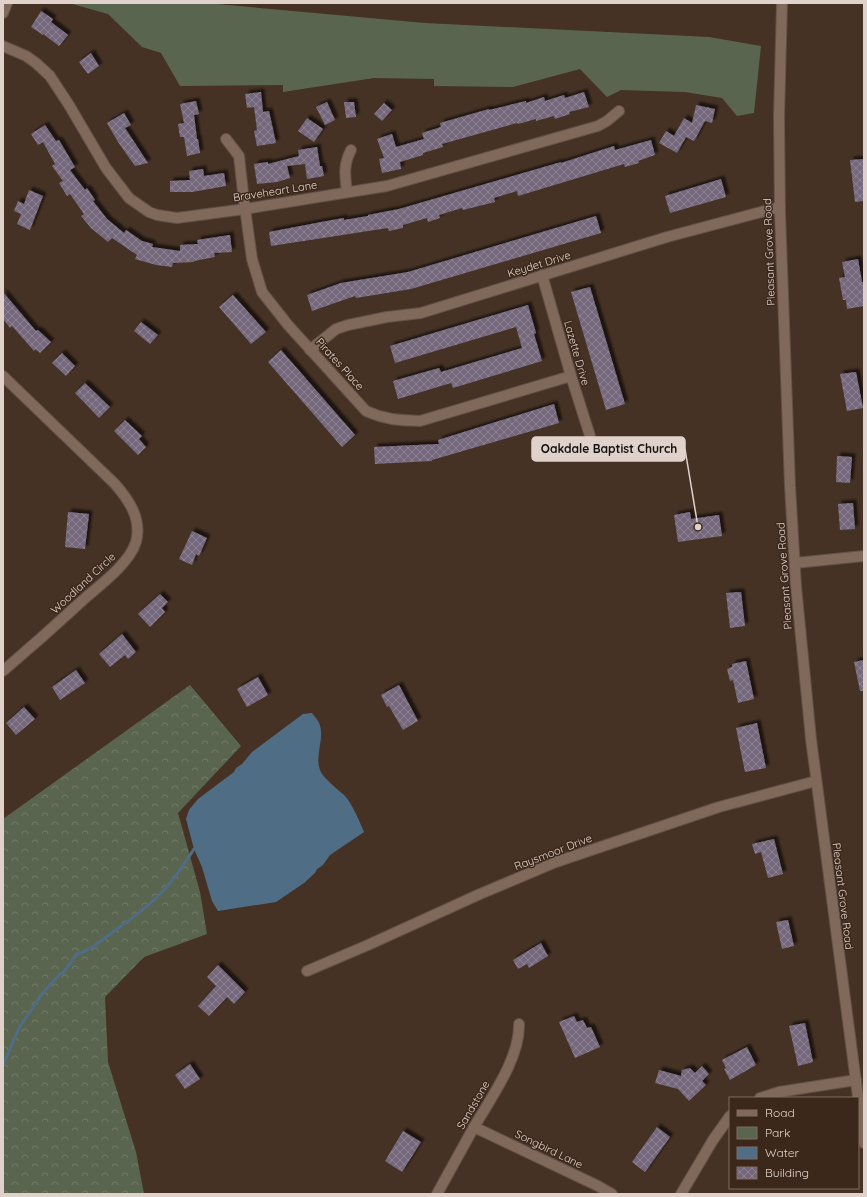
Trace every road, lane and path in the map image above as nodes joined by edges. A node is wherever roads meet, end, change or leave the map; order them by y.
1 (8, 3) edge
2 (782, 3) edge
3 (3, 13) edge
4 (3, 46) edge
5 (619, 111) dead end
6 (226, 140) dead end
7 (351, 150) dead end
8 (347, 192) junction
9 (780, 208) junction
10 (245, 209) junction
11 (542, 276) junction
12 (310, 350) junction
13 (3, 376) edge
14 (571, 376) junction
15 (590, 436) dead end
16 (864, 556) edge
17 (795, 563) junction
18 (3, 671) edge
19 (816, 781) junction
20 (307, 971) dead end
21 (519, 1024) dead end
22 (856, 1080) junction
23 (763, 1097) edge
24 (858, 1097) edge
25 (859, 1104) edge
26 (729, 1117) edge
27 (474, 1126) junction
28 (864, 1143) edge
29 (437, 1194) edge
30 (612, 1194) edge
31 (681, 1194) edge

1 - 3 street
2 - 9 street, Pleasant Grove Road
4 - 10 street, Braveheart Lane
5 - 8 street, Braveheart Lane
6 - 10 street, Pirates Place
7 - 8 street
8 - 10 street, Braveheart Lane
9 - 11 street, Keydet Drive
9 - 17 street, Pleasant Grove Road
10 - 12 street, Pirates Place
11 - 12 street, Keydet Drive
11 - 14 street, Lazette Drive
12 - 14 street, Pirates Place
13 - 18 street, Woodland Circle
14 - 15 street, Lazette Drive
16 - 17 street
17 - 19 street, Pleasant Grove Road
19 - 20 street, Raysmoor Drive
19 - 22 street, Pleasant Grove Road
21 - 27 street, Sandstone
22 - 23 street
22 - 24 street, Pleasant Grove Road
25 - 28 street, Pleasant Grove Road
26 - 31 street
27 - 29 street, Sandstone
27 - 30 street, Songbird Lane

